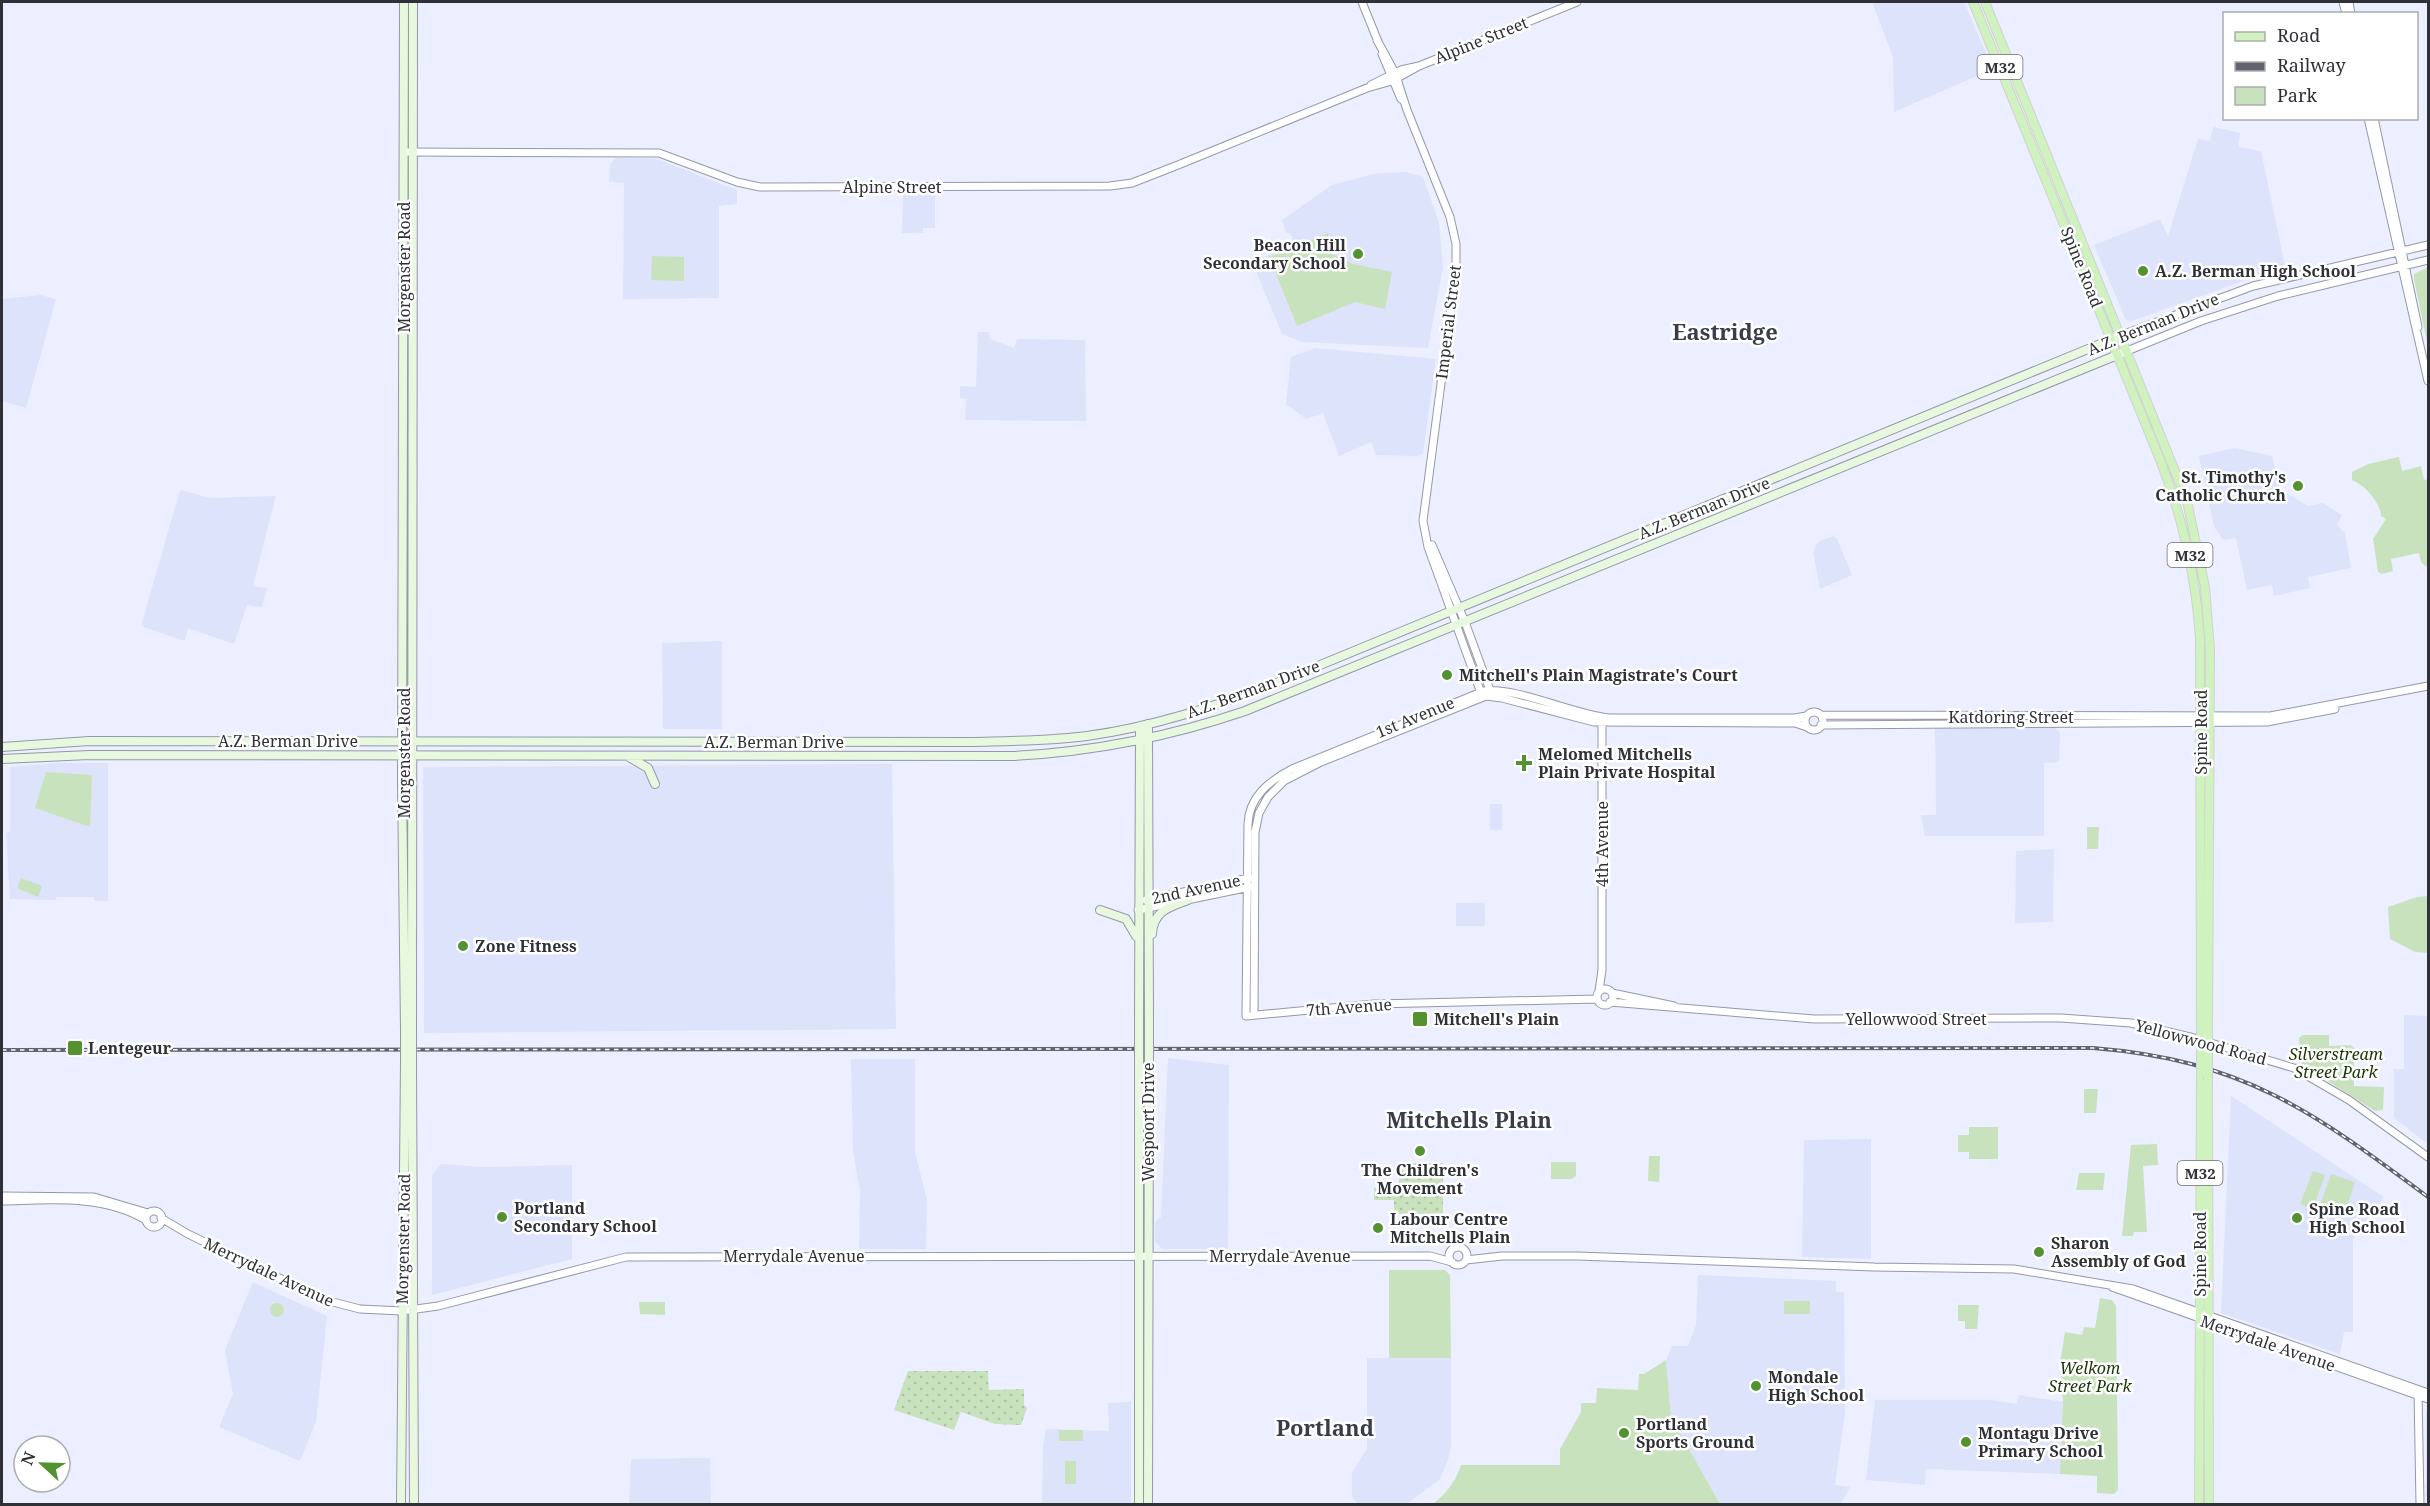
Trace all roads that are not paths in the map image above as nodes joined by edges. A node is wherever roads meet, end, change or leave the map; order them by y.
1 (404, 2) edge
2 (413, 2) edge
3 (1362, 2) edge
4 (1577, 2) edge
5 (1973, 2) edge
6 (1985, 2) edge
7 (1393, 77) junction
8 (2368, 120) edge
9 (2374, 120) edge
10 (404, 152) junction
11 (413, 152) junction
12 (2428, 245) edge
13 (2400, 252) junction
14 (2428, 261) edge
15 (2403, 266) junction
16 (2122, 335) junction
17 (2112, 340) junction
18 (2127, 351) junction
19 (2118, 355) junction
20 (2428, 381) edge
21 (1456, 610) junction
22 (1461, 624) junction
23 (2428, 686) edge
24 (1491, 693) junction
25 (1481, 694) junction
26 (1821, 715) junction
27 (1806, 716) junction
28 (1602, 720) junction
29 (2206, 720) junction
30 (1144, 725) junction
31 (1821, 725) junction
32 (1807, 727) junction
33 (1144, 740) junction
34 (403, 741) junction
35 (413, 741) junction
36 (2, 747) edge
37 (403, 755) junction
38 (413, 755) junction
39 (624, 756) junction
40 (2, 759) edge
41 (656, 784) dead end
42 (1253, 802) junction
43 (1263, 805) junction
44 (1251, 878) junction
45 (1251, 887) junction
46 (1188, 900) junction
47 (1144, 903) junction
48 (1100, 910) dead end
49 (1138, 940) junction
50 (1149, 960) junction
51 (1602, 970) junction
52 (1610, 991) junction
53 (1598, 995) junction
54 (1610, 1002) junction
55 (1680, 1007) junction
56 (1254, 1015) junction
57 (1246, 1016) joint
58 (2018, 1019) joint
59 (408, 1030) junction
60 (2204, 1033) junction
61 (408, 1061) junction
62 (2428, 1157) edge
63 (2, 1196) edge
64 (72, 1198) junction
65 (2, 1201) edge
66 (147, 1217) junction
67 (161, 1218) junction
68 (158, 1226) junction
69 (177, 1229) junction
70 (1452, 1250) junction
71 (1464, 1250) junction
72 (1436, 1256) junction
73 (1502, 1256) junction
74 (1139, 1257) junction
75 (1149, 1257) junction
76 (1466, 1260) junction
77 (1452, 1262) junction
78 (402, 1311) junction
79 (413, 1311) junction
80 (2200, 1315) junction
81 (2209, 1319) junction
82 (2418, 1392) junction
83 (2428, 1392) edge
84 (2428, 1399) edge
85 (401, 1504) edge
86 (414, 1504) edge
87 (1139, 1504) edge
88 (1148, 1504) edge
89 (2199, 1504) edge
90 (2209, 1504) edge
91 (2420, 1504) edge

1 - 10 main road, Morgenster Road
2 - 11 main road, Morgenster Road
3 - 7 street, Imperial Street
4 - 7 street, Alpine Street
5 - 17 main road, Spine Road / M32
6 - 16 main road, Spine Road / M32
7 - 11 street, Alpine Street
7 - 21 street, Imperial Street
8 - 13 street
9 - 13 street
10 - 11 street, Alpine Street
10 - 34 main road, Morgenster Road
11 - 35 main road, Morgenster Road
12 - 13 street, A.Z. Berman Drive
13 - 15 street
13 - 16 street, A.Z. Berman Drive
14 - 15 street, A.Z. Berman Drive
15 - 18 street, A.Z. Berman Drive
15 - 20 street
16 - 17 main road, A.Z. Berman Drive
16 - 18 main road, Spine Road / M32
17 - 19 main road, Spine Road / M32
17 - 21 main road, A.Z. Berman Drive
18 - 19 main road, A.Z. Berman Drive
18 - 29 main road, Spine Road / M32
19 - 22 main road, A.Z. Berman Drive
19 - 29 main road, Spine Road / M32
21 - 22 street, Imperial Street
21 - 30 main road, A.Z. Berman Drive
22 - 24 street
22 - 25 street
22 - 33 main road, A.Z. Berman Drive
23 - 29 street
24 - 25 street, 1st Avenue
24 - 28 street, 1st Avenue
25 - 42 street, 1st Avenue
25 - 43 street, 1st Avenue
26 - 27 street
26 - 29 street, Katdoring Street
26 - 31 street
27 - 28 street, 1st Avenue
27 - 32 street
28 - 32 street, 1st Avenue
28 - 51 street, 4th Avenue
29 - 31 street, Katdoring Street
29 - 60 main road, Spine Road / M32
30 - 33 main road, Wespoort Drive
30 - 35 main road, A.Z. Berman Drive
31 - 32 street
33 - 39 main road, A.Z. Berman Drive
33 - 47 main road, Wespoort Drive
34 - 35 main road, A.Z. Berman Drive
34 - 36 main road, A.Z. Berman Drive
34 - 37 main road, Morgenster Road
35 - 38 main road, Morgenster Road
37 - 38 main road, A.Z. Berman Drive
37 - 40 main road, A.Z. Berman Drive
37 - 59 main road, Morgenster Road
38 - 39 main road, A.Z. Berman Drive
38 - 59 main road, Morgenster Road
39 - 41 main road
42 - 43 street
42 - 44 street, 1st Avenue
43 - 44 street, 1st Avenue
44 - 45 street, 1st Avenue
44 - 47 street, 2nd Avenue
45 - 46 street, 2nd Avenue
45 - 56 street, 1st Avenue
45 - 57 street, 1st Avenue
46 - 47 street, 2nd Avenue
46 - 50 main road
47 - 49 main road, Wespoort Drive
47 - 50 main road, Wespoort Drive
48 - 49 main road
49 - 74 main road, Wespoort Drive, bridge
50 - 75 main road, Wespoort Drive, bridge
51 - 52 street, 4th Avenue
51 - 53 street, 4th Avenue
52 - 53 street
52 - 54 street
52 - 55 street
53 - 54 street
53 - 56 street, 7th Avenue
54 - 55 street
55 - 58 street, Yellowwood Street
56 - 57 street, 7th Avenue
58 - 62 street, Yellowwood Road
59 - 61 main road, Morgenster Road, bridge
60 - 80 main road, Spine Road / M32, bridge
60 - 81 main road, Spine Road / M32, bridge
61 - 78 main road, Morgenster Road
61 - 79 main road, Morgenster Road
63 - 64 street
64 - 65 street
64 - 66 street
66 - 67 street
66 - 68 street
67 - 68 street
67 - 69 street, Merrydale Avenue
68 - 69 street, Merrydale Avenue
69 - 78 street, Merrydale Avenue
70 - 71 street
70 - 72 street, Merrydale Avenue
70 - 77 street
71 - 73 street, Merrydale Avenue
71 - 76 street
72 - 75 street, Merrydale Avenue
72 - 77 street, Merrydale Avenue
73 - 76 street, Merrydale Avenue
73 - 80 street, Merrydale Avenue
74 - 75 street, Merrydale Avenue
74 - 79 street, Merrydale Avenue
74 - 87 main road, Wespoort Drive
75 - 88 main road, Wespoort Drive
76 - 77 street
78 - 79 street, Merrydale Avenue
78 - 85 main road, Morgenster Road
79 - 86 main road, Morgenster Road
80 - 81 street, Merrydale Avenue
80 - 89 main road, Spine Road / M32
81 - 82 street, Merrydale Avenue
81 - 90 main road, Spine Road / M32
82 - 83 street, Merrydale Avenue
82 - 84 street, Merrydale Avenue
82 - 91 street

